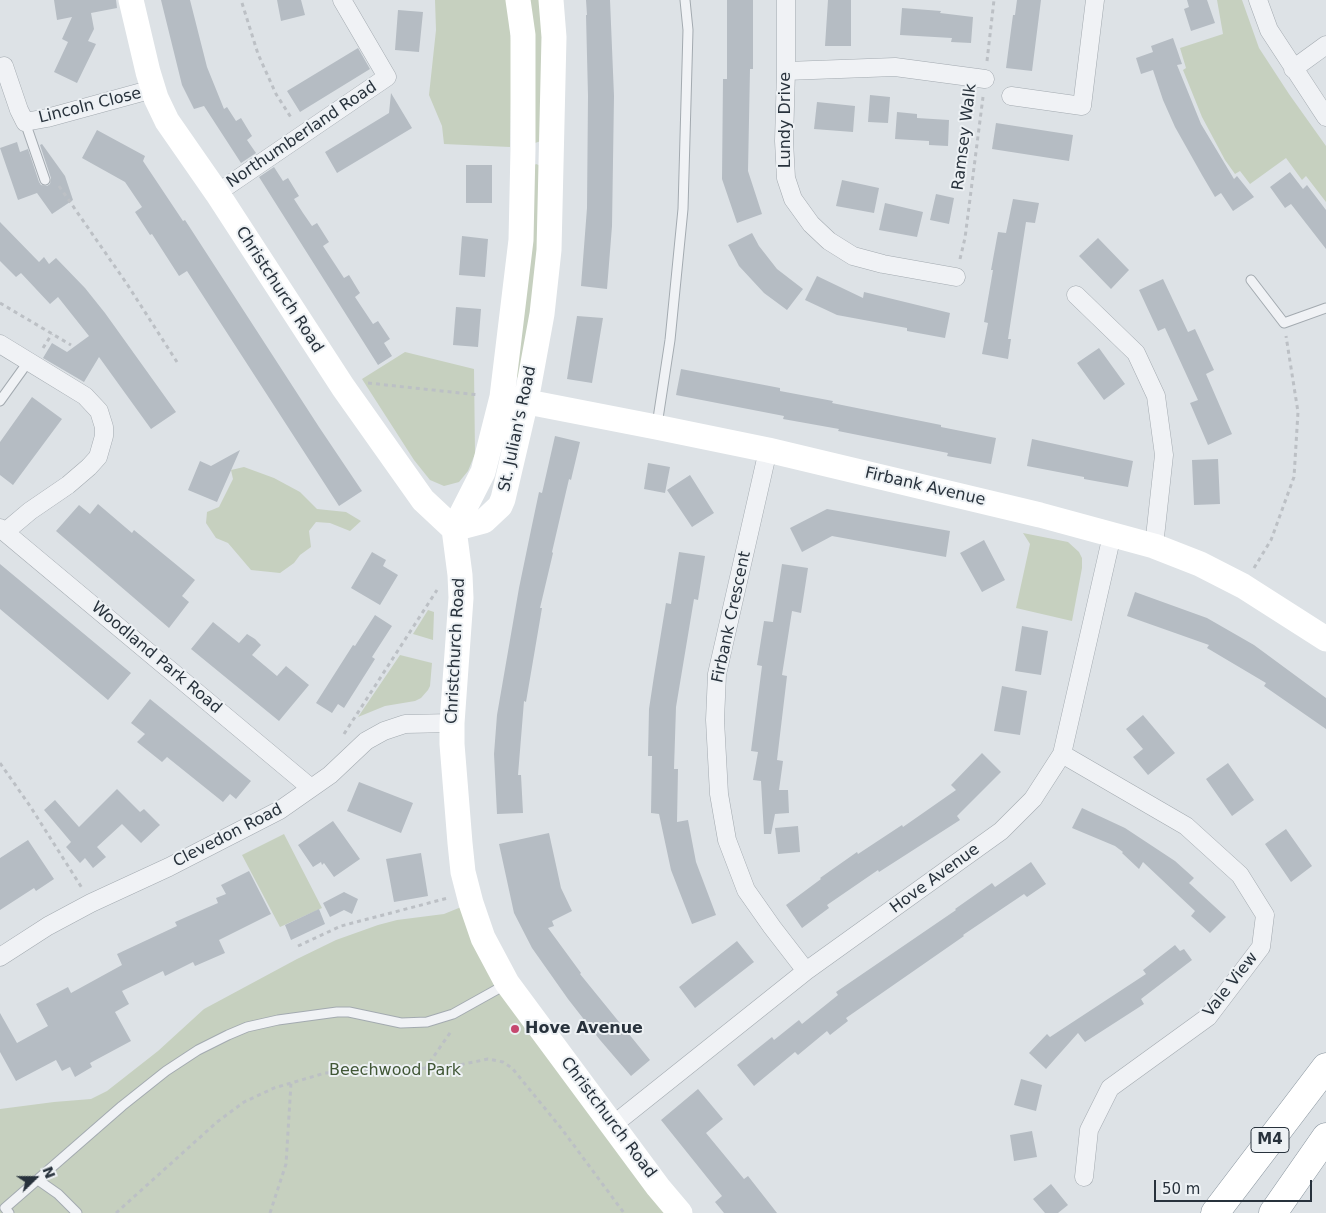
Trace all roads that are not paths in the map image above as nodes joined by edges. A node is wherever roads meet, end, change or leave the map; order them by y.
1 (342, 0) edge
2 (518, 0) edge
3 (551, 0) edge
4 (686, 0) edge
5 (786, 0) edge
6 (1095, 0) edge
7 (1258, 0) edge
8 (135, 6) edge
9 (1326, 45) edge
10 (4, 66) dead end
11 (1293, 69) junction
12 (786, 71) junction
13 (985, 79) road end
14 (153, 89) junction
15 (1011, 96) dead end
16 (1326, 117) edge
17 (25, 122) junction
18 (552, 148) junction
19 (523, 149) junction
20 (45, 180) road end
21 (217, 193) junction
22 (956, 277) road end
23 (1251, 280) dead end
24 (1076, 296) dead end
25 (1326, 308) edge
26 (0, 344) edge
27 (28, 362) junction
28 (514, 399) junction
29 (0, 401) edge
30 (656, 427) junction
31 (768, 450) junction
32 (454, 529) junction
33 (3, 530) edge
34 (1112, 535) junction
35 (1154, 546) junction
36 (1326, 639) edge
37 (452, 723) junction
38 (1062, 754) junction
39 (311, 788) junction
40 (0, 957) edge
41 (806, 971) junction
42 (507, 983) junction
43 (1326, 1066) edge
44 (613, 1125) junction
45 (1326, 1137) edge
46 (1084, 1177) dead end
47 (38, 1180) junction
48 (9, 1213) edge
49 (77, 1213) edge
50 (680, 1213) edge
51 (1215, 1213) edge
52 (1273, 1213) edge

1 - 21 street, Northumberland Road
2 - 19 street, St. Julian's Road
3 - 18 street, St. Julian's Road
4 - 30 lane
5 - 12 street, Lundy Drive
6 - 15 street
7 - 11 street
8 - 14 street, Christchurch Road
9 - 11 street
10 - 17 street, Lincoln Close
11 - 16 street
12 - 13 street
12 - 22 street, Lundy Drive
14 - 17 street, Lincoln Close
14 - 21 street, Christchurch Road
17 - 20 lane
18 - 19 street
18 - 28 street, St. Julian's Road
19 - 28 street, St. Julian's Road
21 - 32 street, Christchurch Road
23 - 25 lane
24 - 35 street
26 - 27 street
27 - 29 lane
27 - 33 street
28 - 30 street, Firbank Avenue
28 - 32 street, St. Julian's Road
30 - 31 street, Firbank Avenue
31 - 34 street, Firbank Avenue
31 - 41 street, Firbank Crescent
32 - 37 street, Christchurch Road
33 - 39 street, Woodland Park Road
34 - 35 street, Firbank Avenue
34 - 38 street, Hove Avenue
35 - 36 street, Firbank Avenue
37 - 39 street, Clevedon Road
37 - 42 street, Christchurch Road
38 - 41 street, Hove Avenue
38 - 46 street, Vale View
39 - 40 street, Clevedon Road
41 - 44 street, Hove Avenue
42 - 44 street, Christchurch Road
42 - 47 lane
43 - 51 highway, M4
44 - 50 street, Christchurch Road
45 - 52 highway, M4
47 - 48 lane
47 - 49 lane

